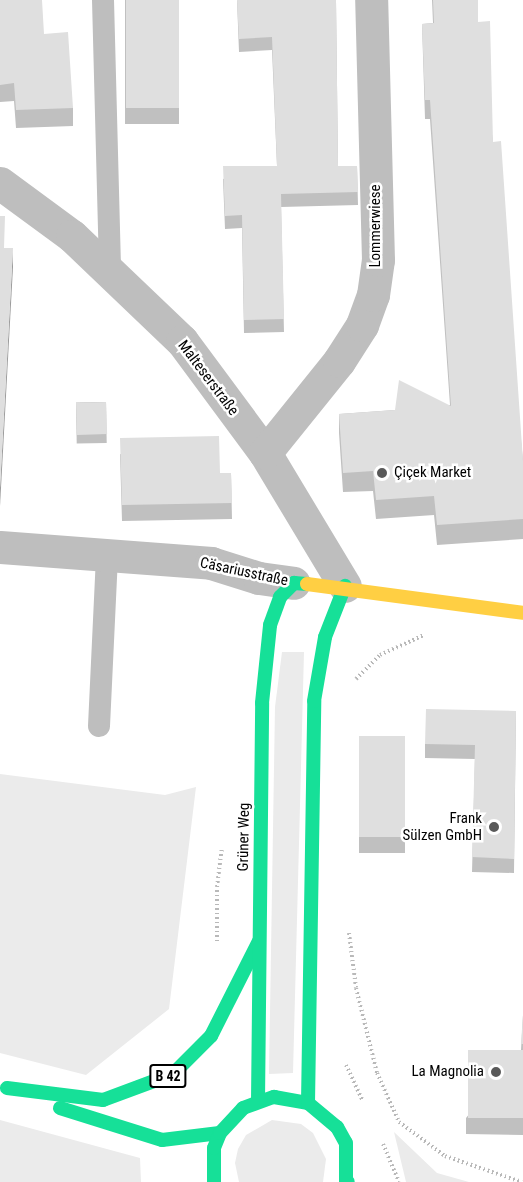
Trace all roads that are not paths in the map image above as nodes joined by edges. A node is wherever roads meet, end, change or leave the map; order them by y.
1 (103, 0) edge
2 (371, 0) edge
3 (0, 183) edge
4 (110, 273) junction
5 (265, 453) junction
6 (0, 547) edge
7 (107, 555) junction
8 (294, 583) junction
9 (345, 586) junction
10 (523, 613) edge
11 (99, 726) dead end
12 (259, 941) junction
13 (4, 1087) edge
14 (258, 1101) junction
15 (308, 1102) junction
16 (220, 1133) junction
17 (214, 1182) edge
18 (347, 1182) edge

1 - 4 lane
2 - 5 street, Lommerwiese
3 - 4 street, Malteserstraße
4 - 5 street, Malteserstraße
5 - 9 street, Malteserstraße
6 - 7 street, Cäsariusstraße
7 - 8 street, Cäsariusstraße
7 - 11 lane
8 - 9 main road, Cäsariusstraße
8 - 12 main road, Grüner Weg
9 - 10 main road, Cäsariusstraße
9 - 15 main road
12 - 13 main road, B 42
12 - 14 main road, Grüner Weg
13 - 16 main road, B 42
14 - 15 main road
14 - 16 main road
15 - 18 main road
16 - 17 main road

